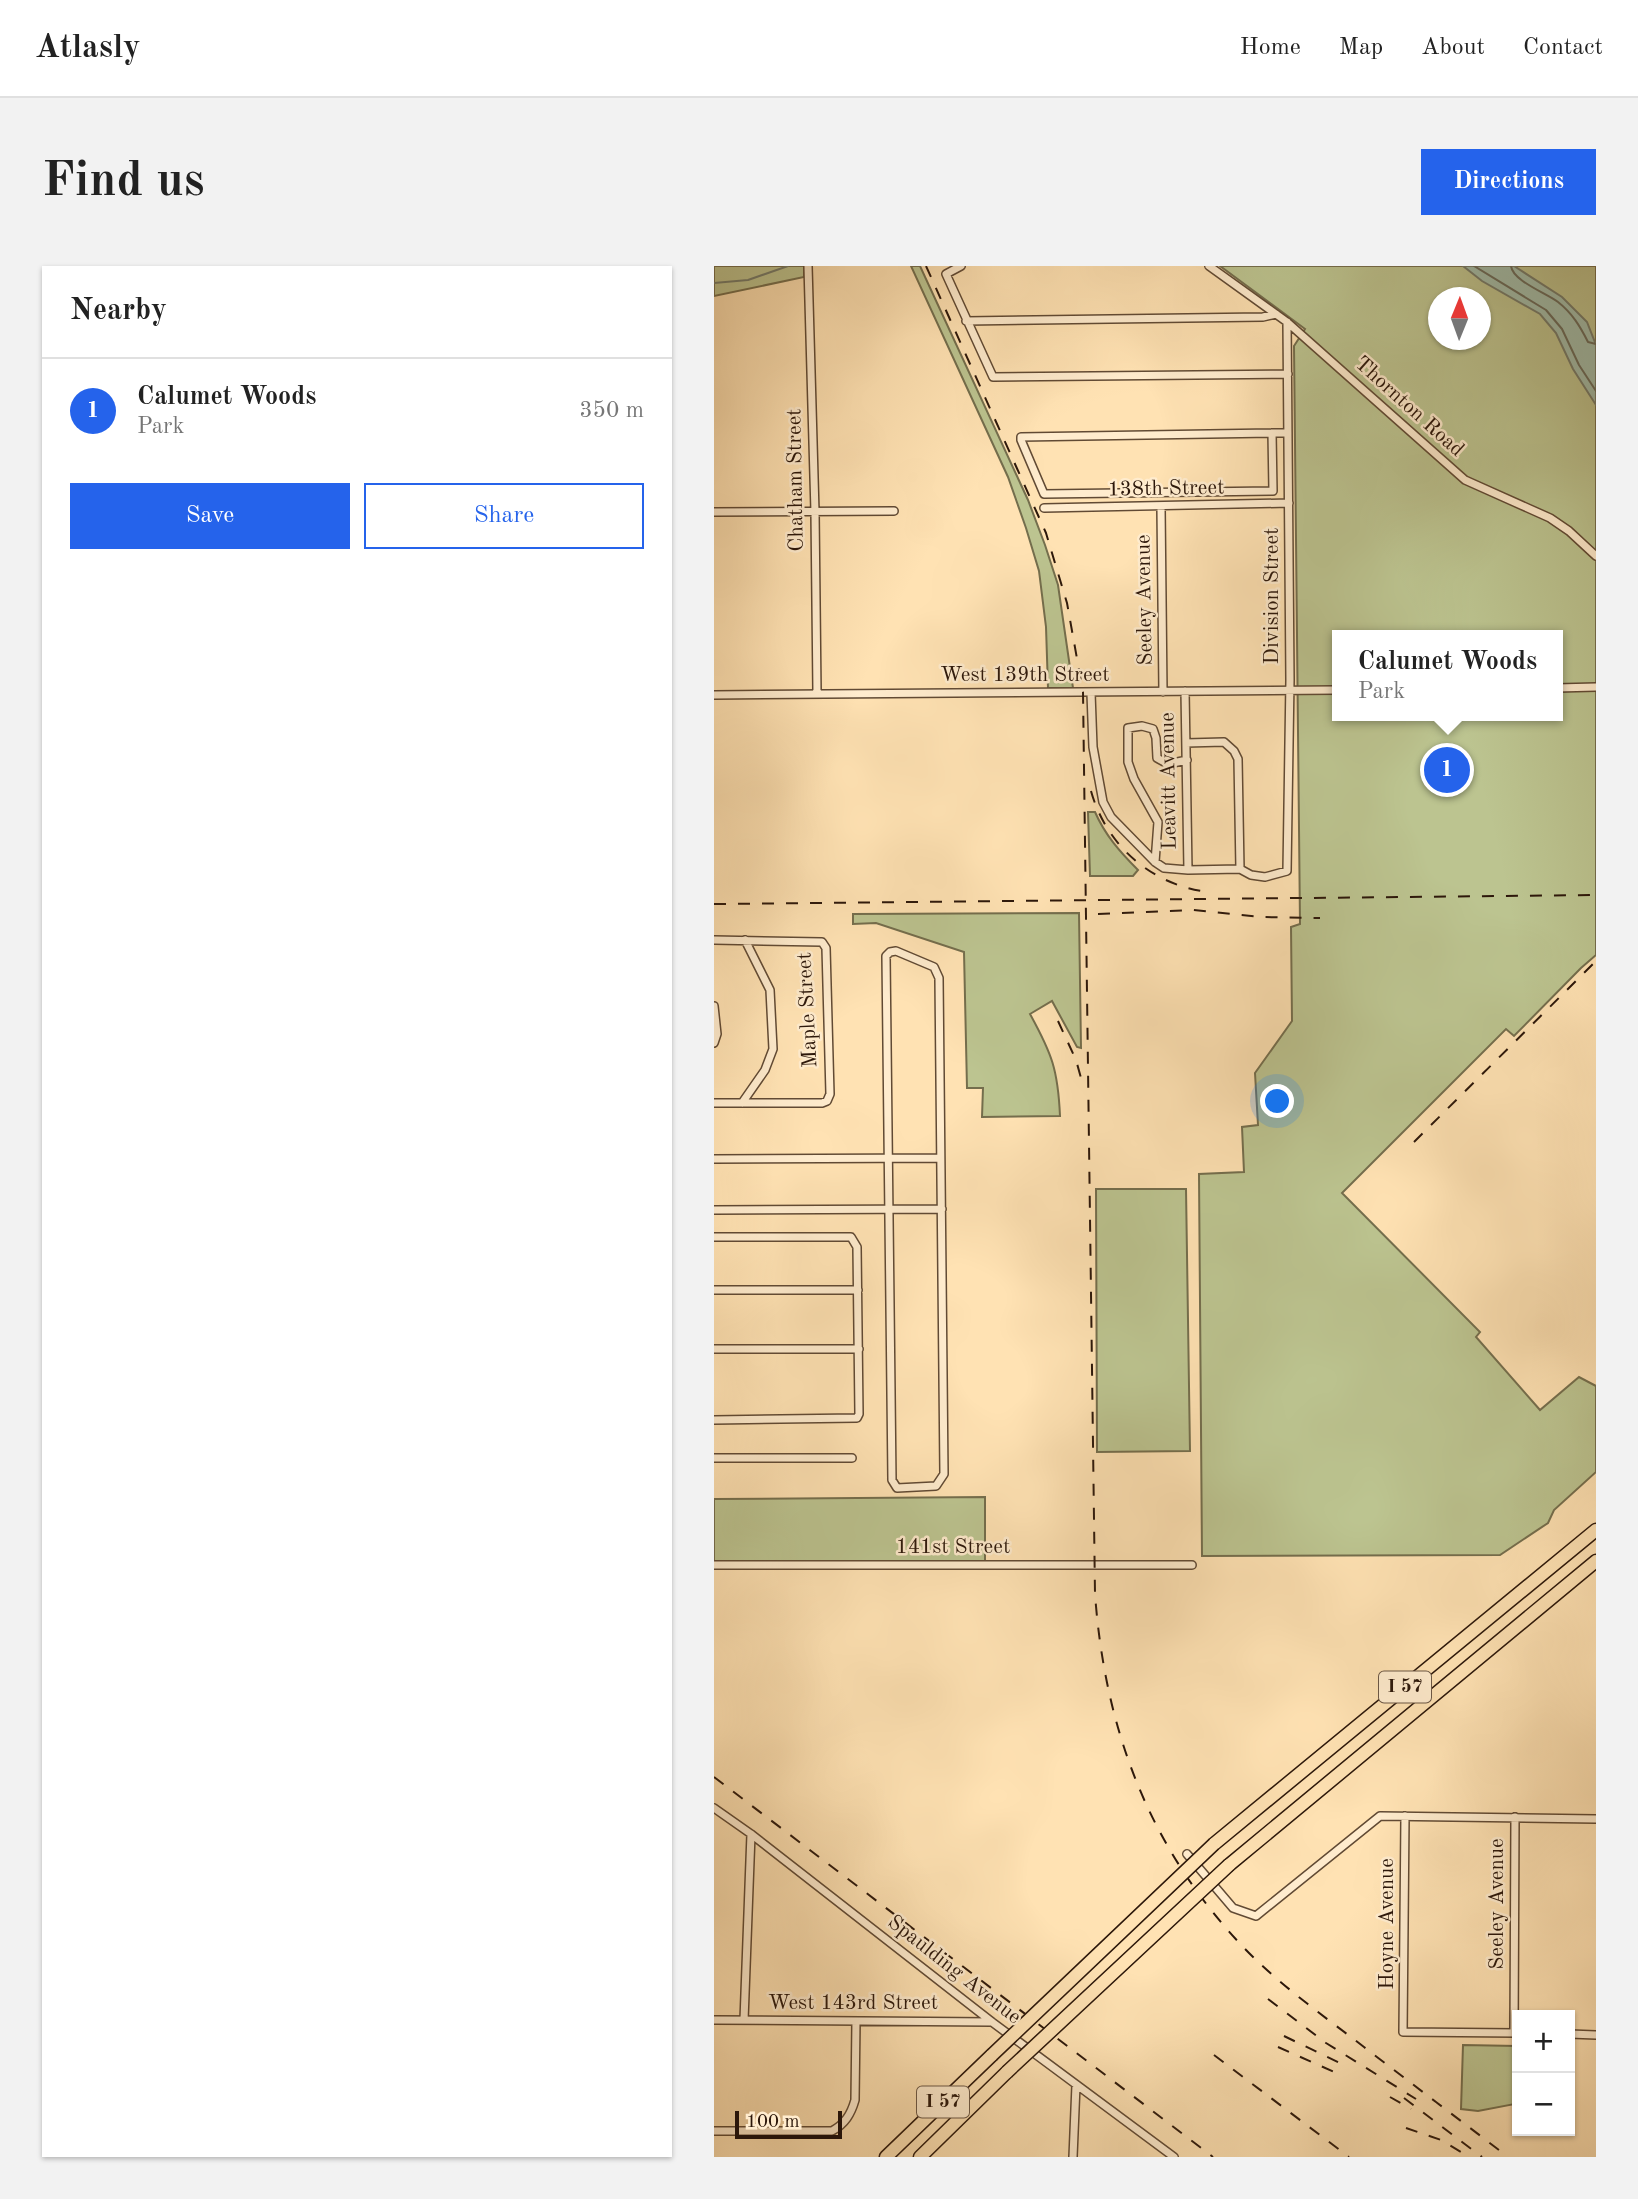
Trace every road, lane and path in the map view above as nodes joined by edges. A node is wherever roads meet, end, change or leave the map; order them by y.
1 (808, 266) edge
2 (961, 266) edge
3 (1209, 266) edge
4 (1276, 314) junction
5 (966, 321) junction
6 (1287, 322) junction
7 (1288, 374) junction
8 (1272, 433) junction
9 (1288, 433) junction
10 (1289, 503) junction
11 (1161, 507) junction
12 (1044, 509) dead end
13 (894, 511) dead end
14 (714, 512) edge
15 (815, 512) junction
16 (1596, 556) edge
17 (1596, 687) edge
18 (1563, 688) edge
19 (1332, 690) edge
20 (1185, 691) junction
21 (1290, 691) junction
22 (1091, 692) junction
23 (1163, 692) junction
24 (817, 693) junction
25 (714, 695) edge
26 (1186, 743) junction
27 (1187, 760) junction
28 (1154, 862) junction
29 (1240, 869) junction
30 (1188, 870) junction
31 (714, 940) edge
32 (745, 940) junction
33 (714, 1006) edge
34 (714, 1043) edge
35 (714, 1103) edge
36 (743, 1103) junction
37 (889, 1158) junction
38 (939, 1158) junction
39 (714, 1159) edge
40 (889, 1208) junction
41 (942, 1209) junction
42 (714, 1210) edge
43 (714, 1237) edge
44 (714, 1290) edge
45 (858, 1290) junction
46 (714, 1349) edge
47 (859, 1349) junction
48 (714, 1420) edge
49 (714, 1458) edge
50 (852, 1458) dead end
51 (1596, 1530) edge
52 (1596, 1561) edge
53 (714, 1564) edge
54 (1192, 1565) dead end
55 (714, 1808) edge
56 (1405, 1816) junction
57 (1515, 1818) junction
58 (1596, 1819) edge
59 (751, 1834) junction
60 (1187, 1854) dead end
61 (1515, 2010) edge
62 (714, 2020) edge
63 (744, 2020) junction
64 (856, 2021) junction
65 (992, 2022) junction
66 (1512, 2033) edge
67 (1575, 2034) edge
68 (1596, 2035) edge
69 (1076, 2085) junction
70 (714, 2131) edge
71 (890, 2153) edge
72 (877, 2157) edge
73 (920, 2157) edge
74 (1073, 2157) edge
75 (1174, 2157) edge

1 - 15 street, Chatham Street
2 - 5 street
3 - 4 street, Thornton Road
4 - 5 street
4 - 6 street, Thornton Road
5 - 7 street
6 - 7 street, Division Street
6 - 16 street, Thornton Road
7 - 9 street, Division Street
8 - 8 street
8 - 9 street
9 - 10 street, Division Street
10 - 11 street, 138th Street
10 - 21 street, Division Street
11 - 12 street, 138th Street
11 - 23 street, Seeley Avenue
13 - 15 street
14 - 15 street
15 - 24 street, Chatham Street
17 - 18 street
19 - 21 street, West 139th Street
20 - 21 street, West 139th Street
20 - 23 street, West 139th Street
20 - 26 street, Leavitt Avenue
21 - 29 street, Division Street
22 - 23 street, West 139th Street
22 - 24 street, West 139th Street
22 - 28 street
24 - 25 street, West 139th Street
26 - 27 street, Leavitt Avenue
26 - 29 street
27 - 28 street
27 - 30 street, Leavitt Avenue
28 - 30 street
29 - 30 street
31 - 32 street, Maple Street
32 - 36 street
32 - 36 street, Maple Street
33 - 34 street
35 - 36 street
37 - 38 street
37 - 38 street
37 - 39 street
37 - 40 street
38 - 41 street
40 - 41 street
40 - 41 street
40 - 42 street
43 - 45 street
44 - 45 street
45 - 47 street
46 - 47 street
47 - 48 street
49 - 50 street
51 - 71 highway, I 57, bridge
52 - 73 highway, I 57, bridge
53 - 54 street, 141st Street
55 - 59 street, Spaulding Avenue
56 - 57 street
56 - 60 street
56 - 66 street, Hoyne Avenue
57 - 58 street
57 - 61 street, Seeley Avenue
59 - 63 street
59 - 65 street, Spaulding Avenue
62 - 63 street, West 143rd Street
63 - 64 street, West 143rd Street
64 - 65 street, West 143rd Street
64 - 70 street
65 - 69 street, Spaulding Avenue
67 - 68 street
69 - 74 street
69 - 75 street, Spaulding Avenue
71 - 72 highway

